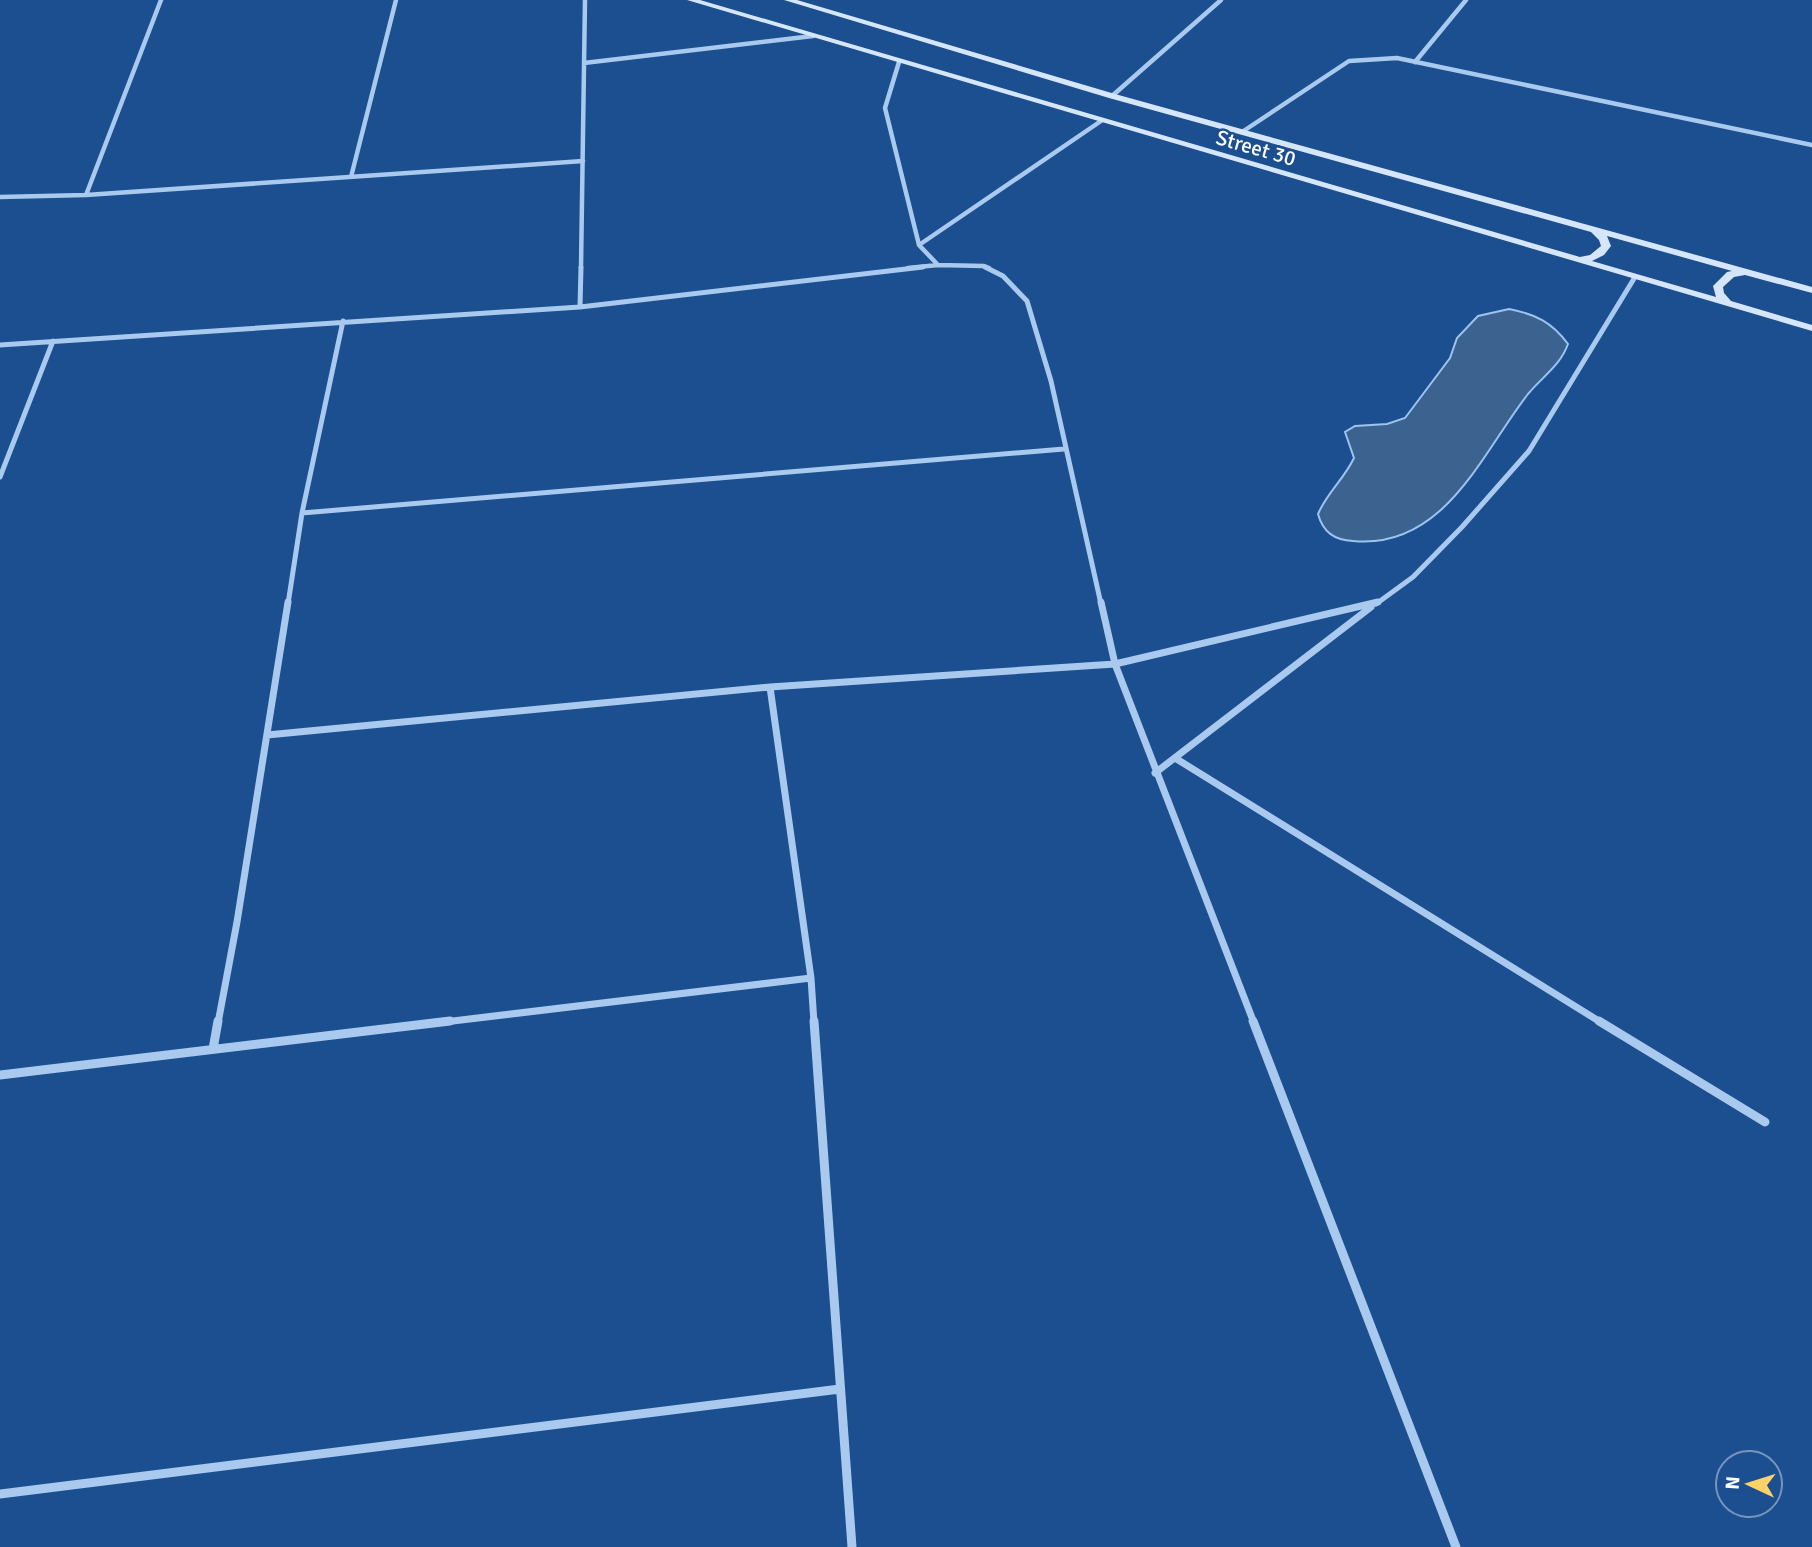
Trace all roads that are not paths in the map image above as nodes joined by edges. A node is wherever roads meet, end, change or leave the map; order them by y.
1 (161, 0) edge
2 (396, 0) edge
3 (585, 0) edge
4 (691, 0) edge
5 (788, 0) edge
6 (1221, 0) edge
7 (1466, 0) edge
8 (813, 36) junction
9 (584, 62) junction
10 (899, 62) junction
11 (1415, 62) junction
12 (1112, 96) junction
13 (1101, 121) junction
14 (1242, 132) junction
15 (1812, 145) edge
16 (583, 161) junction
17 (351, 177) junction
18 (86, 195) junction
19 (0, 197) edge
20 (1595, 230) junction
21 (919, 244) junction
22 (1577, 261) junction
23 (938, 265) junction
24 (1749, 273) junction
25 (1634, 277) junction
26 (1812, 290) edge
27 (1728, 304) junction
28 (580, 307) junction
29 (343, 321) junction
30 (1812, 328) edge
31 (52, 341) junction
32 (0, 345) edge
33 (1065, 449) junction
34 (0, 477) edge
35 (302, 513) junction
36 (1375, 604) junction
37 (1115, 664) junction
38 (770, 687) junction
39 (267, 735) junction
40 (1175, 758) junction
41 (1155, 773) junction
42 (811, 978) junction
43 (213, 1049) junction
44 (0, 1075) edge
45 (1765, 1122) dead end
46 (840, 1390) junction
47 (0, 1494) edge
48 (852, 1547) edge
49 (1456, 1547) edge

1 - 18 street
2 - 17 street
3 - 9 street
4 - 8 street, Street 30
5 - 12 street, Street 30
6 - 12 street
7 - 11 street
8 - 9 street
8 - 10 street, Street 30
9 - 16 street
10 - 13 street, Street 30
10 - 21 street
11 - 14 street
11 - 15 street
12 - 14 street, Street 30
13 - 21 street
13 - 22 street, Street 30
14 - 20 street, Street 30
16 - 17 street
16 - 28 street
17 - 18 street
18 - 19 street
20 - 22 street
20 - 24 street, Street 30
21 - 23 street
22 - 25 street, Street 30
23 - 28 street
23 - 33 street
24 - 26 street, Street 30
24 - 27 street
25 - 27 street, Street 30
25 - 36 street
27 - 30 street, Street 30
28 - 29 street
29 - 31 street
29 - 35 street
31 - 32 street
31 - 34 street
33 - 35 street
33 - 37 street
35 - 39 street
36 - 37 street
36 - 40 street
37 - 38 street
37 - 41 street
38 - 39 street
38 - 42 street
39 - 43 street
40 - 41 street
40 - 45 street
41 - 49 street
42 - 43 street
42 - 46 street
43 - 44 street
46 - 47 street
46 - 48 street

